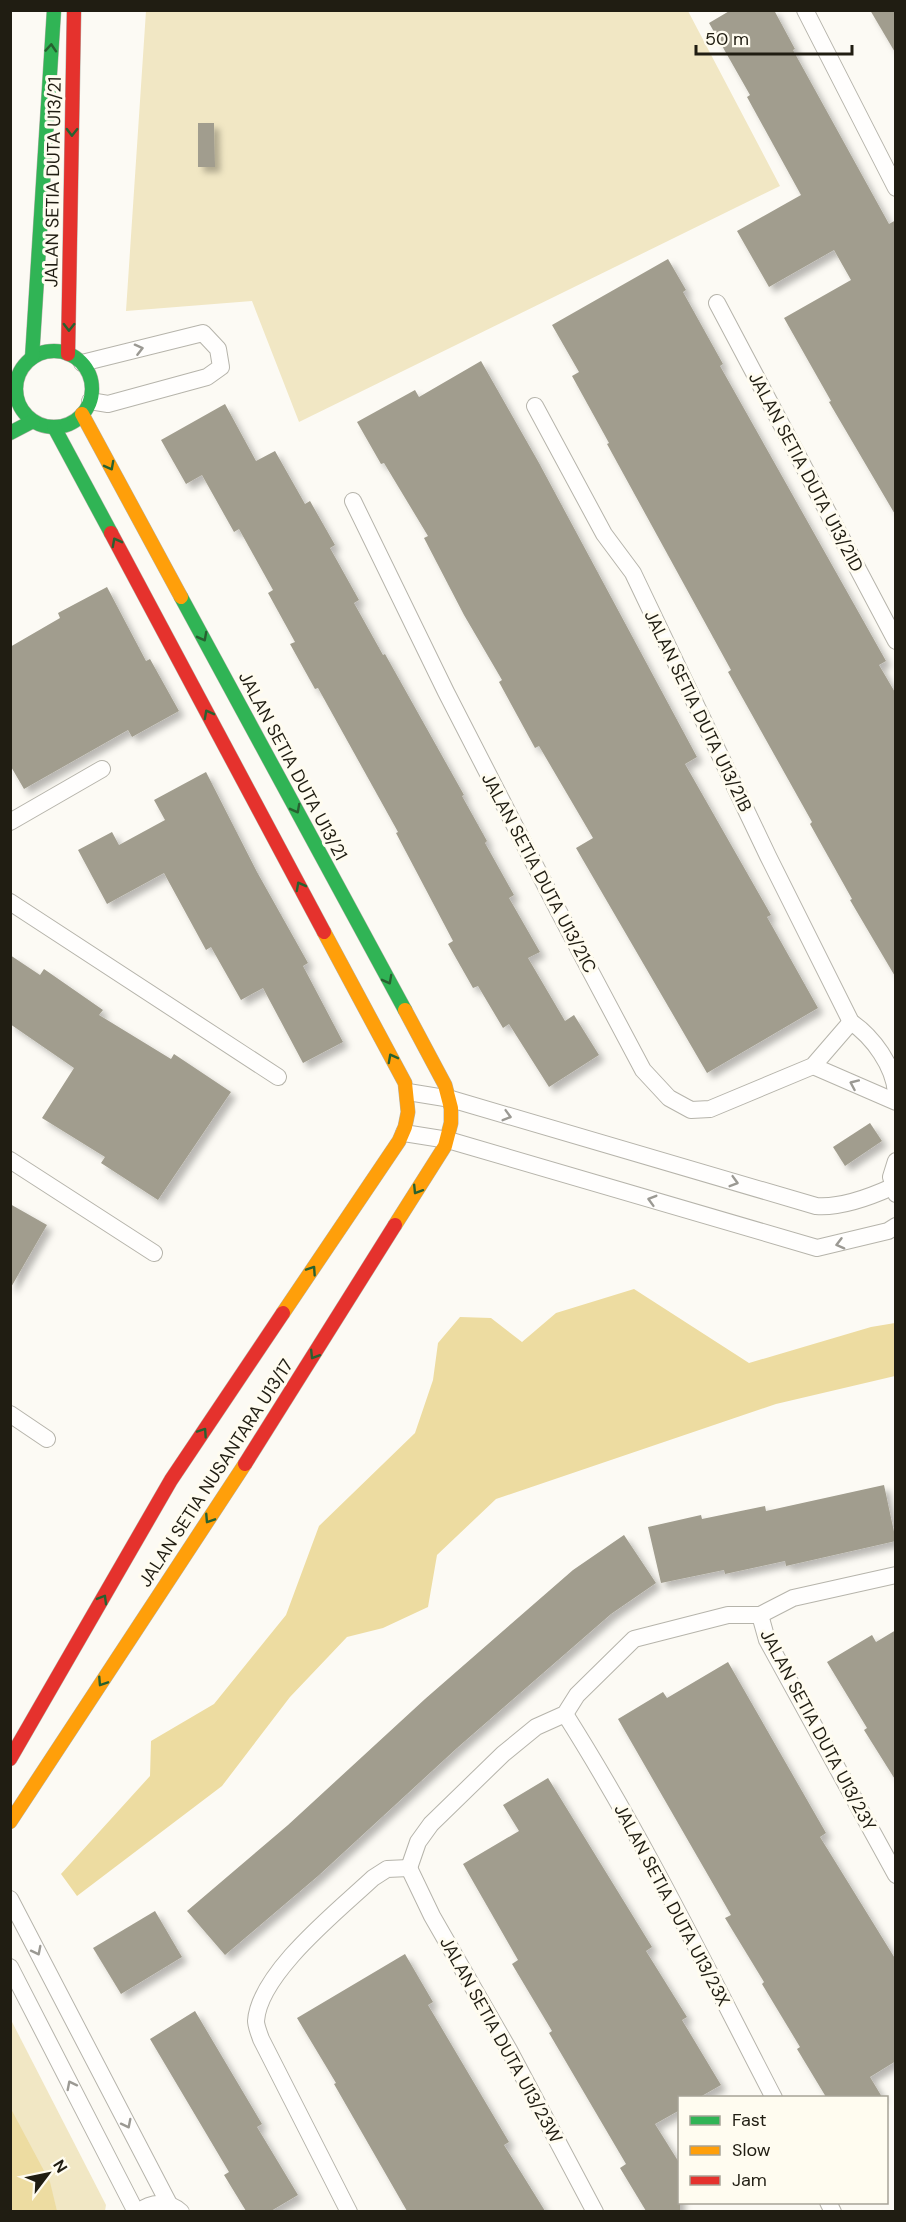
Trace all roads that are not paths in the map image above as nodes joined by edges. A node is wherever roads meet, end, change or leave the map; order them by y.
1 (54, 10) edge
2 (74, 10) edge
3 (805, 10) edge
4 (896, 188) edge
5 (717, 303) dead end
6 (32, 357) junction
7 (75, 358) junction
8 (13, 386) edge
9 (535, 406) dead end
10 (86, 408) junction
11 (33, 421) junction
12 (54, 427) junction
13 (10, 434) edge
14 (353, 501) dead end
15 (896, 642) edge
16 (102, 769) dead end
17 (10, 822) edge
18 (10, 902) edge
19 (851, 1022) junction
20 (813, 1066) junction
21 (278, 1077) dead end
22 (408, 1092) junction
23 (896, 1093) edge
24 (450, 1100) junction
25 (896, 1102) edge
26 (404, 1133) junction
27 (448, 1140) junction
28 (10, 1160) edge
29 (896, 1161) edge
30 (894, 1191) edge
31 (896, 1226) edge
32 (154, 1253) dead end
33 (10, 1414) edge
34 (47, 1438) dead end
35 (896, 1575) edge
36 (760, 1615) junction
37 (566, 1714) junction
38 (10, 1759) edge
39 (10, 1822) edge
40 (409, 1868) junction
41 (896, 1875) edge
42 (10, 1899) edge
43 (10, 1967) edge
44 (773, 2096) edge
45 (175, 2208) edge
46 (137, 2211) edge
47 (349, 2211) edge
48 (595, 2211) edge

6 -> 1 main road, JALAN SETIA DUTA U13/21
2 -> 7 main road, JALAN SETIA DUTA U13/21
3 - 4 street
5 - 15 street, JALAN SETIA DUTA U13/21D
6 - 7 main road
6 - 8 main road
7 - 10 main road
7 -> 10 street
8 - 11 main road
9 - 19 street, JALAN SETIA DUTA U13/21B
10 - 12 main road
10 -> 24 main road, JALAN SETIA DUTA U13/21
11 - 12 main road
11 - 13 main road
22 -> 12 main road
14 - 20 street, JALAN SETIA DUTA U13/21C
16 - 17 street
18 - 21 street
19 - 20 street
19 - 23 street
25 -> 20 street
22 - 24 street
22 - 26 main road
24 - 27 main road, JALAN SETIA DUTA U13/21
24 -> 30 street
26 - 27 street
38 -> 26 main road, JALAN SETIA NUSANTARA U13/17
31 -> 27 street
27 -> 39 main road, JALAN SETIA NUSANTARA U13/17
28 - 32 street
29 - 30 street
33 - 34 street
35 - 36 street
36 - 37 street
36 - 41 street, JALAN SETIA DUTA U13/23Y
37 - 40 street
37 - 44 street, JALAN SETIA DUTA U13/23X
40 - 47 street
40 - 48 street, JALAN SETIA DUTA U13/23W
42 -> 45 street
46 -> 43 street
45 - 46 street

